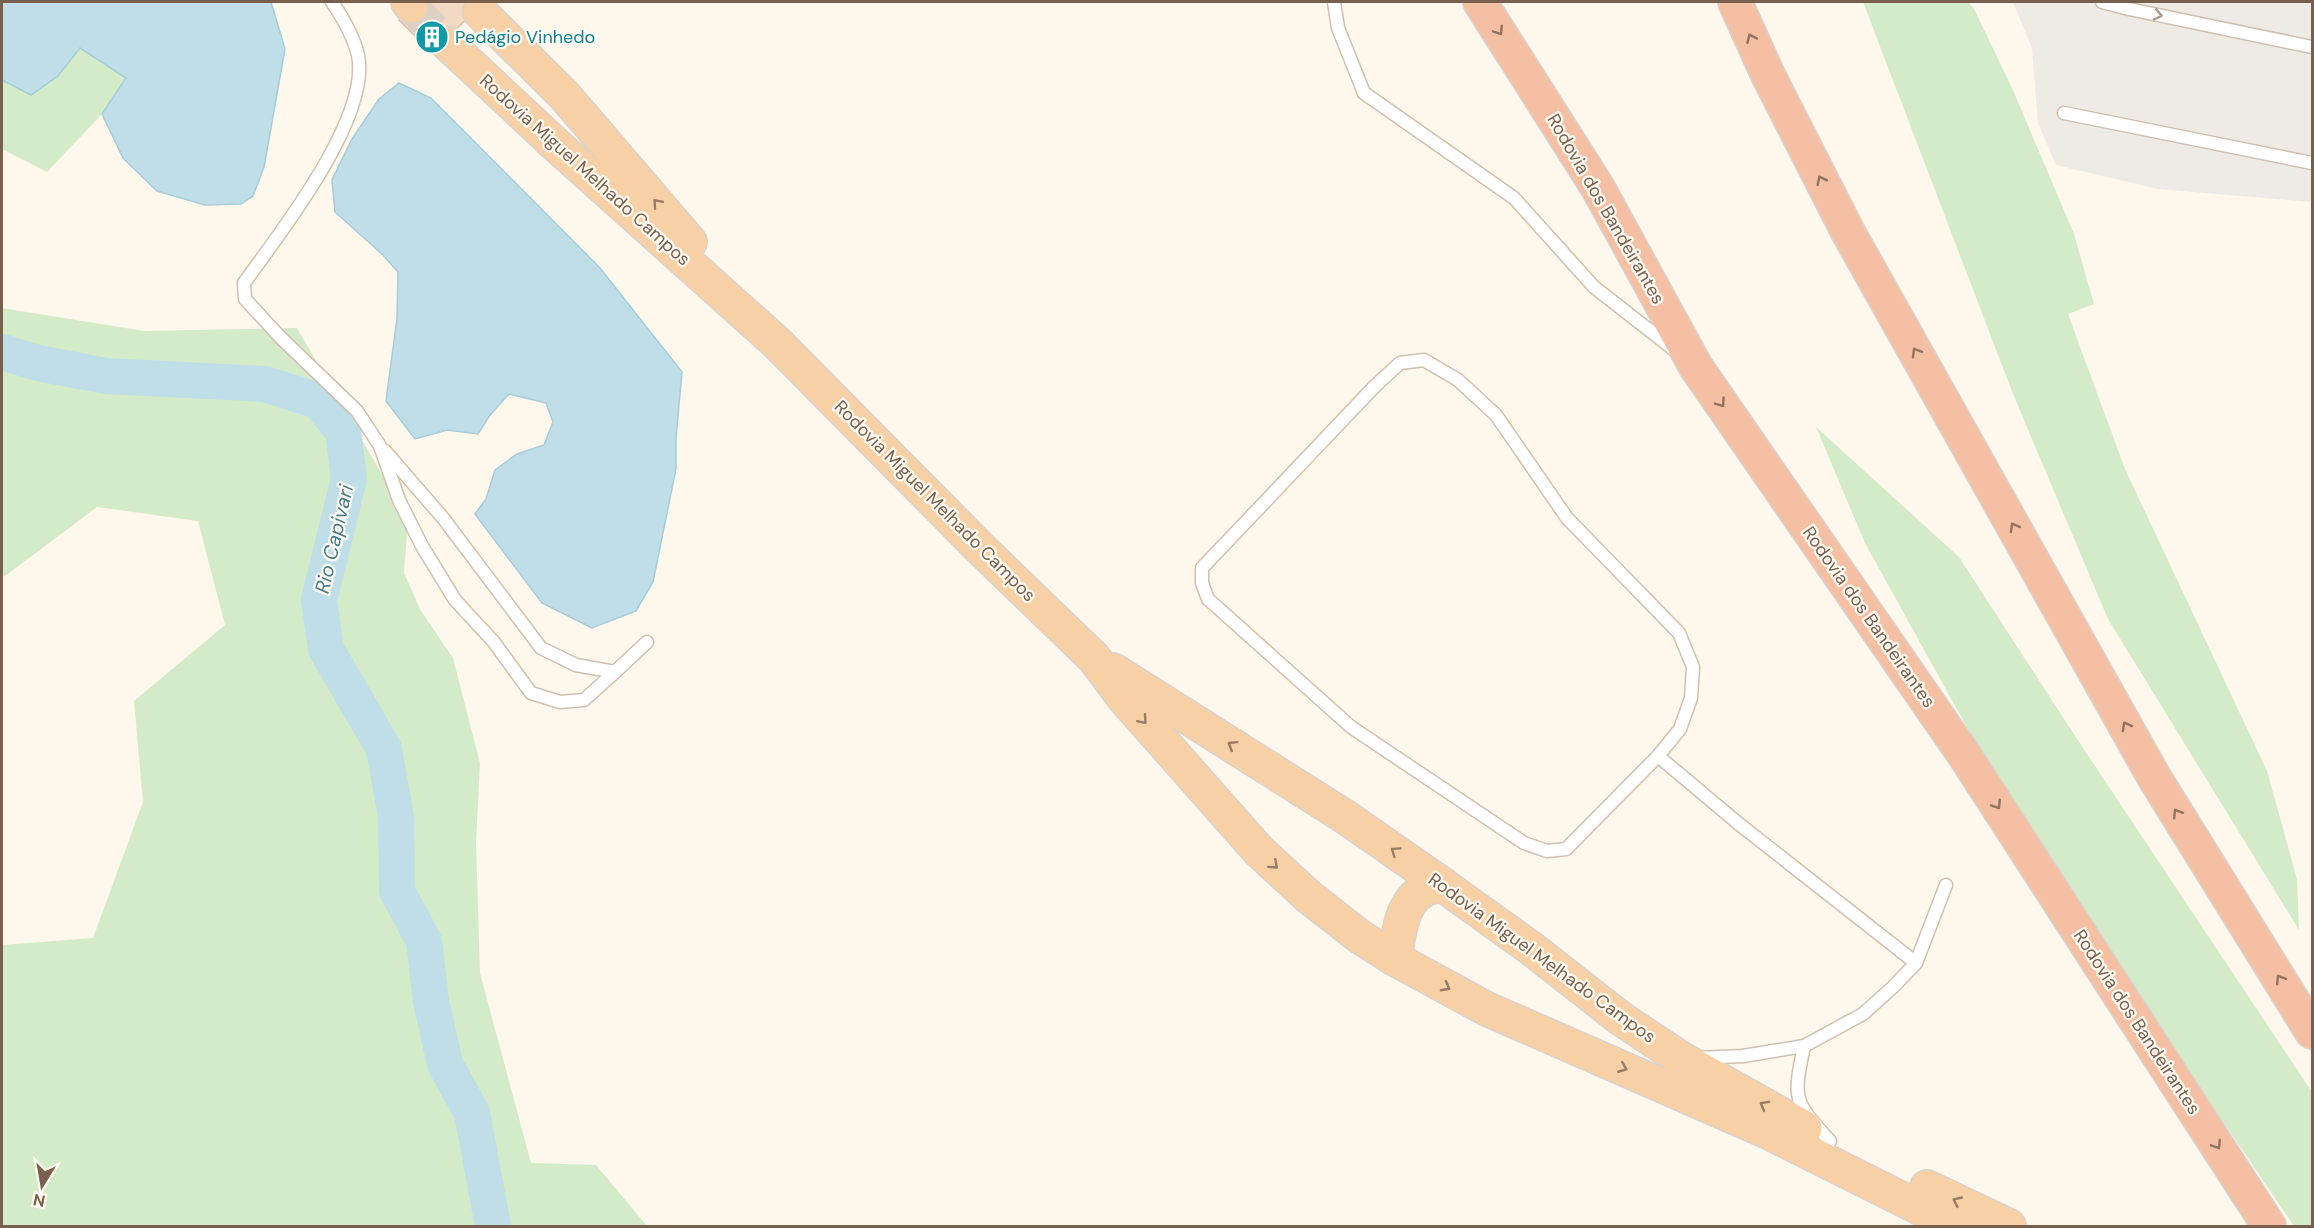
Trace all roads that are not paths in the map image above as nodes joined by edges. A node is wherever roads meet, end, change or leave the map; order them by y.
1 (332, 2) edge
2 (1334, 2) edge
3 (1480, 2) edge
4 (1735, 2) edge
5 (2102, 2) edge
6 (480, 12) dead end
7 (447, 44) tunnel mouth
8 (2313, 47) edge
9 (2064, 113) dead end
10 (2313, 163) edge
11 (777, 343) junction
12 (1696, 367) junction
13 (380, 446) junction
14 (647, 642) dead end
15 (1094, 658) junction
16 (615, 672) junction
17 (1658, 756) junction
18 (1443, 885) junction
19 (1946, 885) dead end
20 (1395, 959) junction
21 (1916, 963) junction
22 (2313, 1032) edge
23 (1804, 1046) junction
24 (1680, 1058) junction
25 (1830, 1141) junction
26 (1956, 1227) edge
27 (2009, 1227) edge
28 (2269, 1227) edge

1 - 13 lane
2 - 12 lane
3 -> 12 highway, Rodovia dos Bandeirantes
22 -> 4 highway
5 -> 8 lane
11 -> 6 highway, Rodovia Miguel Melhado Campos
7 - 11 highway, Rodovia Miguel Melhado Campos
9 - 10 lane
11 - 15 highway, Rodovia Miguel Melhado Campos
12 -> 28 highway, Rodovia dos Bandeirantes
13 - 16 lane
13 - 16 lane
14 - 16 lane
18 -> 15 highway, Rodovia Miguel Melhado Campos
15 -> 20 highway, Rodovia Miguel Melhado Campos
17 - 17 lane
17 - 21 lane
18 - 20 highway
18 - 24 highway, Rodovia Miguel Melhado Campos
19 - 21 lane
20 -> 26 highway, Rodovia Miguel Melhado Campos
21 - 23 lane
23 - 24 lane
23 - 25 lane
25 -> 24 highway, Rodovia Miguel Melhado Campos
27 -> 25 highway, Rodovia Miguel Melhado Campos

